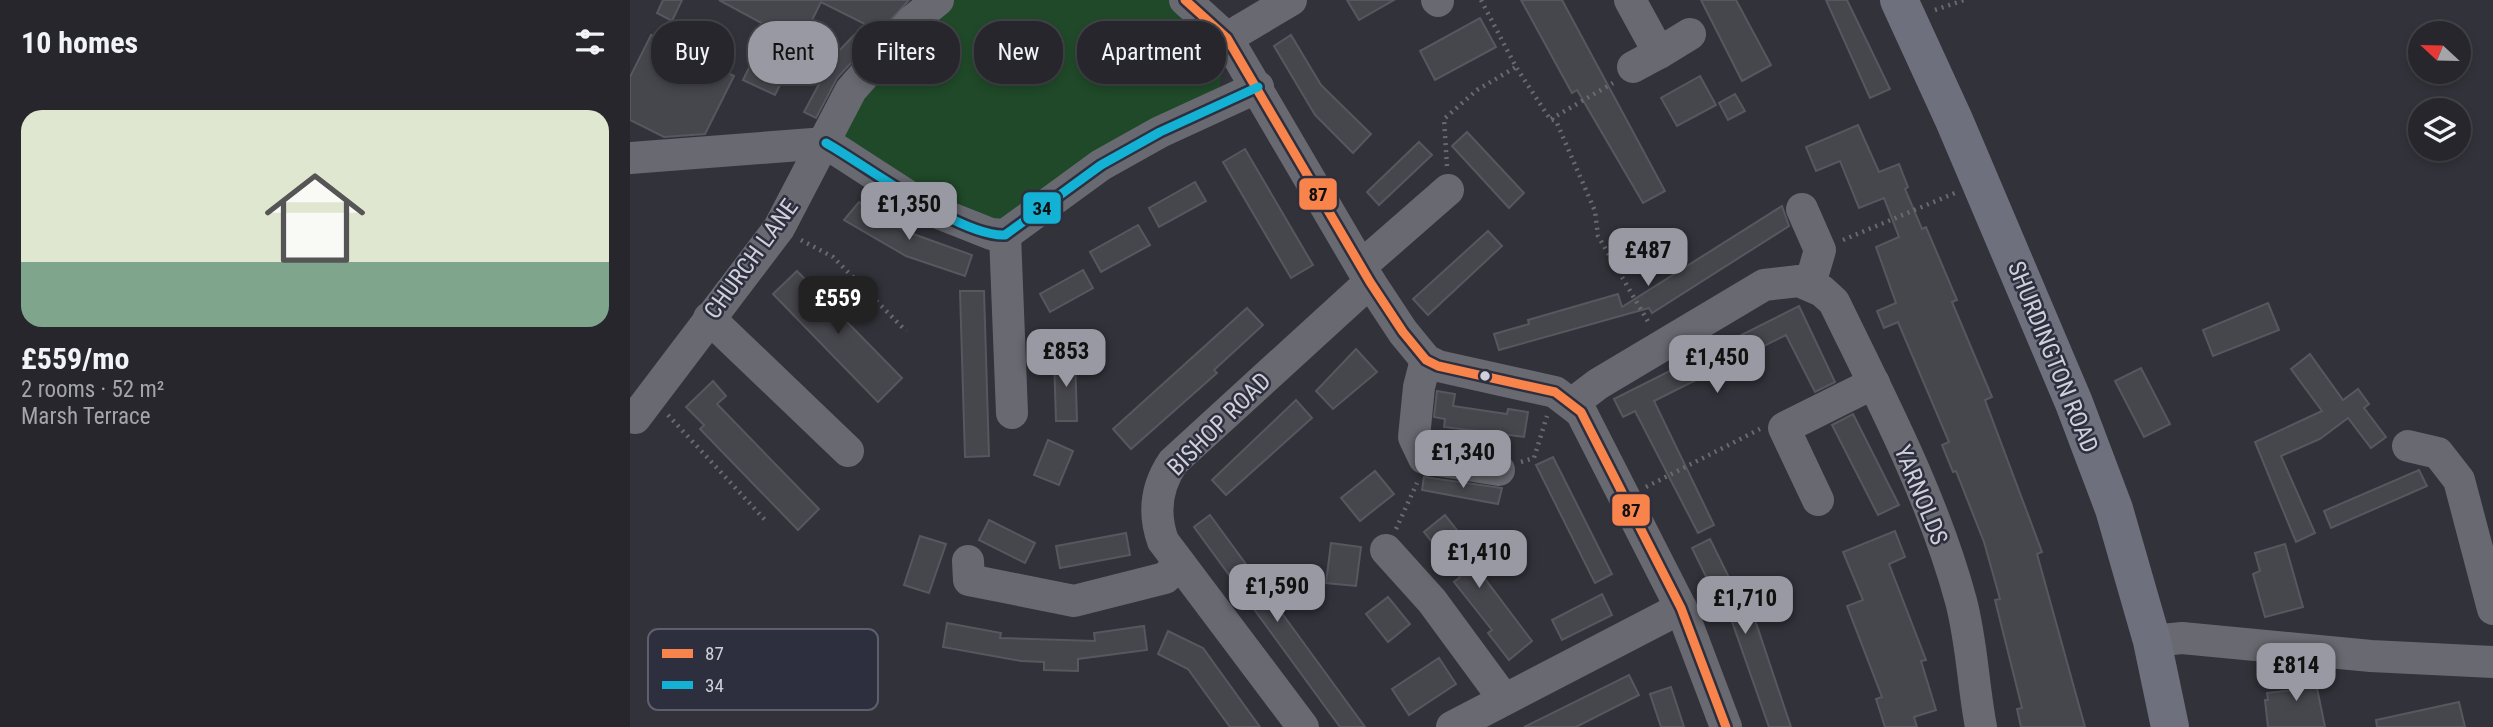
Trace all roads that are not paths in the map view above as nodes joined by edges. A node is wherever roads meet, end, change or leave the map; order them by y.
1 (938, 0) edge
2 (1185, 0) edge
3 (1291, 0) edge
4 (1630, 0) edge
5 (1899, 0) edge
6 (1690, 34) dead end
7 (1227, 37) junction
8 (1258, 87) junction
9 (826, 143) junction
10 (630, 158) edge
11 (1448, 190) road end
12 (1802, 209) dead end
13 (1005, 235) junction
14 (1365, 274) junction
15 (1810, 284) junction
16 (709, 317) junction
17 (1426, 360) junction
18 (1874, 383) junction
19 (1553, 393) junction
20 (643, 407) road end
21 (1012, 414) dead end
22 (2408, 446) dead end
23 (848, 451) dead end
24 (1499, 470) road end
25 (1818, 500) dead end
26 (1386, 550) road end
27 (1180, 564) junction
28 (963, 581) dead end
29 (1681, 608) junction
30 (2493, 609) edge
31 (2152, 641) junction
32 (2493, 662) edge
33 (1504, 699) junction
34 (1303, 727) edge
35 (1452, 727) edge
36 (1726, 727) edge
37 (1981, 727) edge
38 (2170, 727) edge

1 - 9 street, CHURCH LANE
2 - 7 street
3 - 7 street
4 - 6 street
5 - 31 main road, SHURDINGTON ROAD
7 - 8 street
8 - 13 street
8 - 14 street
9 - 10 street
9 - 13 street
9 - 16 street, CHURCH LANE
11 - 14 street, BISHOP ROAD
12 - 15 street
13 - 21 street
14 - 17 street
14 - 27 street, BISHOP ROAD
15 - 18 street, YARNOLDS
15 - 19 street
16 - 20 street, CHURCH LANE
16 - 23 street
17 - 19 street
17 - 24 street
18 - 25 street
18 - 37 street, YARNOLDS
19 - 29 street
22 - 30 street
26 - 33 street
27 - 28 street
27 - 34 street, BISHOP ROAD
29 - 33 street
29 - 36 street
31 - 32 street
31 - 38 main road, SHURDINGTON ROAD
33 - 35 street

